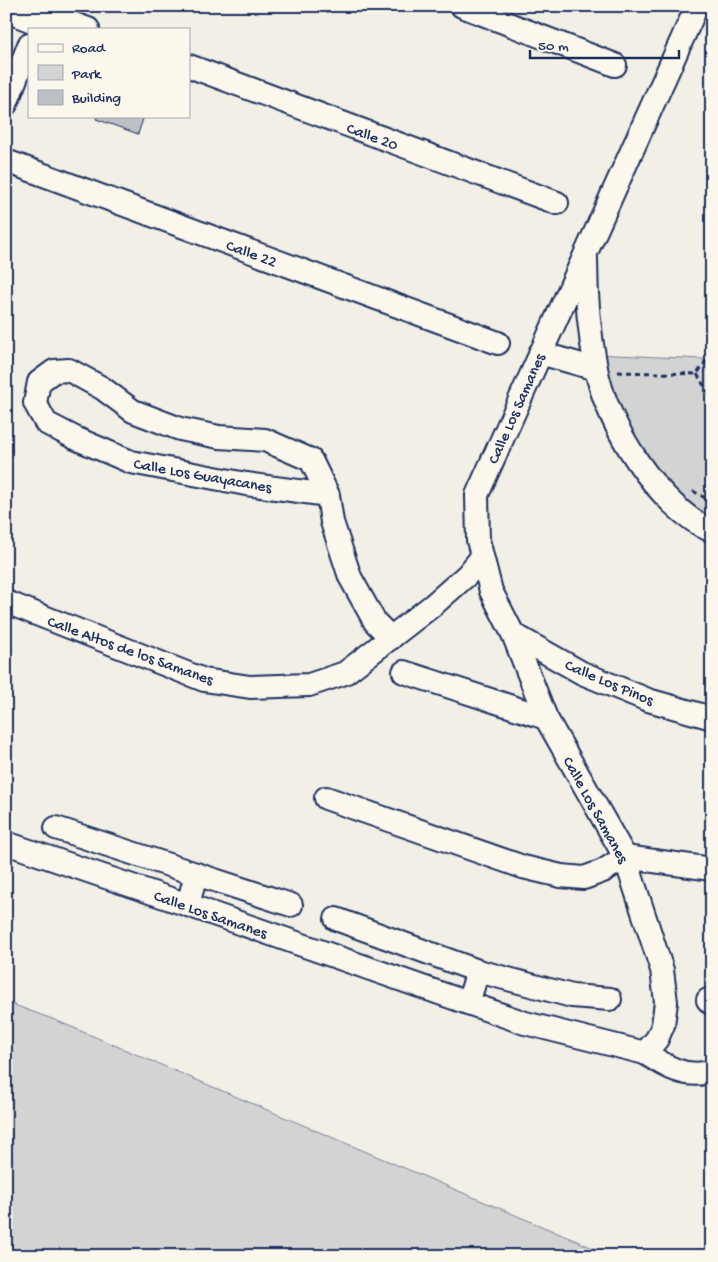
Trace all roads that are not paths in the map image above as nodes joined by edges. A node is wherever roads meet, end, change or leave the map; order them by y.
1 (462, 6) edge
2 (697, 6) edge
3 (6, 11) edge
4 (39, 17) edge
5 (84, 28) edge
6 (28, 48) edge
7 (615, 65) dead end
8 (190, 66) edge
9 (6, 104) edge
10 (6, 160) edge
11 (557, 204) dead end
12 (586, 252) junction
13 (498, 343) dead end
14 (540, 353) junction
15 (596, 369) junction
16 (328, 495) junction
17 (712, 531) edge
18 (482, 557) junction
19 (6, 602) edge
20 (513, 634) junction
21 (391, 638) junction
22 (404, 672) dead end
23 (546, 718) junction
24 (712, 718) edge
25 (326, 798) dead end
26 (56, 828) dead end
27 (6, 843) edge
28 (625, 857) junction
29 (712, 869) edge
30 (196, 874) junction
31 (188, 904) junction
32 (291, 905) dead end
33 (336, 919) dead end
34 (478, 971) junction
35 (610, 999) dead end
36 (468, 1003) junction
37 (645, 1053) junction
38 (712, 1071) edge

1 - 7 street
2 - 12 street, Calle Los Samanes
3 - 4 street
4 - 5 street
6 - 9 street
8 - 11 street, Calle 20
10 - 13 street, Calle 22
12 - 14 street, Calle Los Samanes
12 - 15 street
14 - 15 street
14 - 18 street, Calle Los Samanes
15 - 17 street
16 - 16 street, Calle Los Guayacanes
16 - 21 street, Calle Los Guayacanes
18 - 20 street, Calle Los Samanes
18 - 21 street, Calle Altos de los Samanes
19 - 21 street, Calle Altos de los Samanes
20 - 23 street, Calle Los Samanes
20 - 24 street, Calle Los Pinos
22 - 23 street
23 - 28 street, Calle Los Samanes
25 - 28 street
26 - 30 street
27 - 31 street, Calle Los Samanes
28 - 29 street
28 - 37 street, Calle Los Samanes
30 - 31 street
30 - 32 street
31 - 36 street, Calle Los Samanes
33 - 34 street
34 - 35 street
34 - 36 street
36 - 37 street, Calle Los Samanes
37 - 38 street

